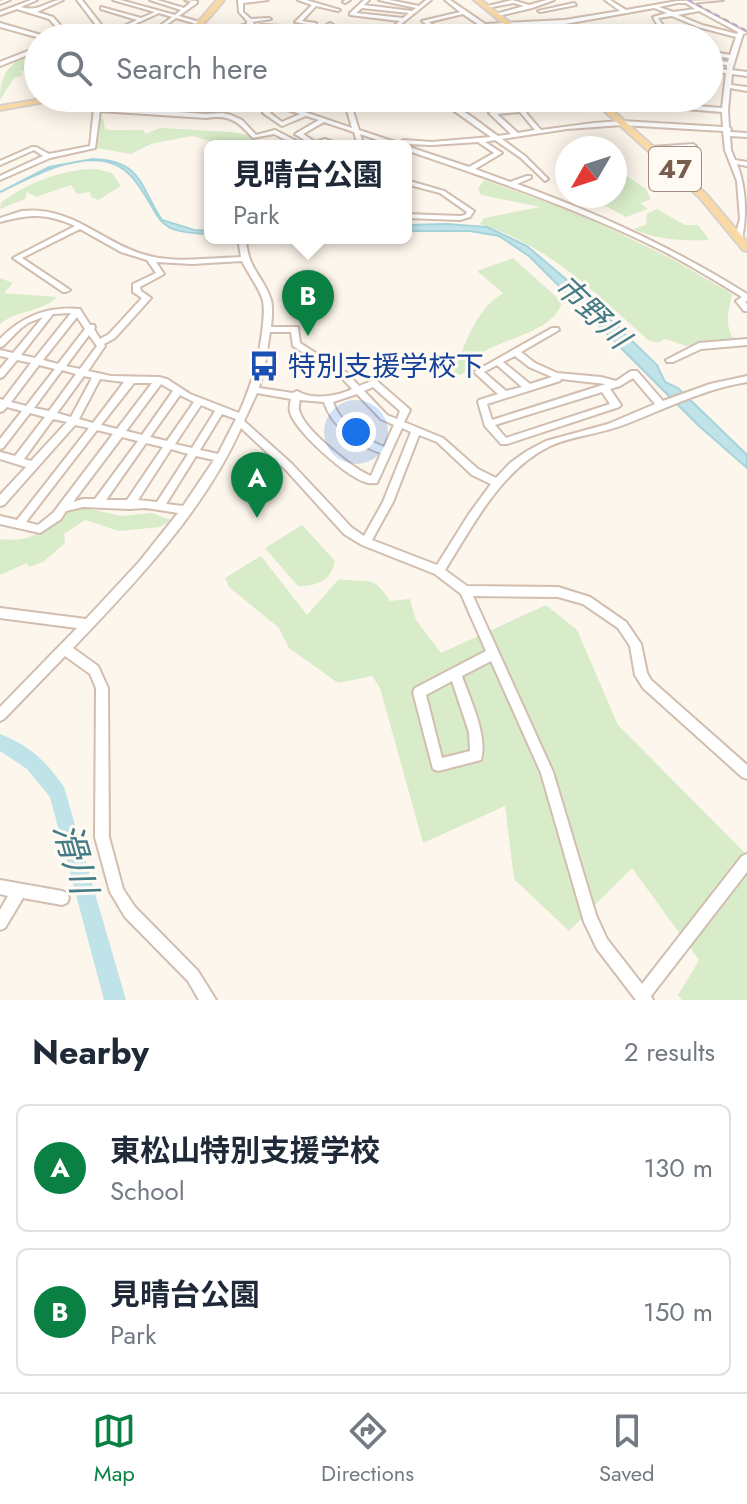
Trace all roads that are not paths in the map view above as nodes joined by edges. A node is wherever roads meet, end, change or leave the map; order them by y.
1 (8, 0) edge
2 (35, 0) edge
3 (61, 0) edge
4 (79, 0) edge
5 (119, 0) edge
6 (152, 0) edge
7 (187, 0) edge
8 (221, 0) edge
9 (300, 0) edge
10 (367, 0) edge
11 (386, 0) edge
12 (429, 0) edge
13 (447, 0) edge
14 (477, 0) edge
15 (552, 0) edge
16 (607, 0) edge
17 (721, 0) edge
18 (240, 1) edge
19 (266, 1) edge
20 (508, 1) edge
21 (686, 1) edge
22 (274, 2) dead end
23 (401, 2) junction
24 (571, 2) edge
25 (698, 2) edge
26 (0, 3) edge
27 (314, 5) junction
28 (360, 6) junction
29 (653, 6) junction
30 (16, 7) junction
31 (418, 7) junction
32 (486, 7) junction
33 (530, 7) junction
34 (103, 8) junction
35 (376, 8) junction
36 (701, 9) junction
37 (186, 10) junction
38 (338, 10) dead end
39 (393, 10) junction
40 (518, 11) junction
41 (32, 12) junction
42 (91, 12) junction
43 (411, 12) junction
44 (465, 12) junction
45 (626, 12) junction
46 (157, 13) junction
47 (0, 14) edge
48 (122, 14) junction
49 (671, 14) junction
50 (498, 15) junction
51 (592, 16) junction
52 (176, 19) junction
53 (269, 19) dead end
54 (141, 20) junction
55 (405, 20) junction
56 (98, 23) joint
57 (200, 23) joint
58 (57, 24) edge
59 (132, 24) edge
60 (168, 24) edge
61 (250, 24) joint
62 (314, 24) edge
63 (400, 24) edge
64 (429, 24) edge
65 (479, 24) edge
66 (509, 24) edge
67 (547, 24) edge
68 (659, 24) edge
69 (717, 24) edge
70 (0, 25) edge
71 (723, 25) edge
72 (744, 30) edge
73 (24, 32) edge
74 (747, 49) edge
75 (24, 55) edge
76 (723, 58) edge
77 (723, 61) edge
78 (733, 61) junction
79 (0, 64) edge
80 (723, 64) edge
81 (747, 74) edge
82 (728, 86) junction
83 (747, 89) edge
84 (24, 104) edge
85 (0, 108) edge
86 (725, 110) joint
87 (93, 112) edge
88 (159, 112) edge
89 (266, 112) edge
90 (299, 112) edge
91 (351, 112) edge
92 (454, 112) edge
93 (502, 112) edge
94 (525, 112) edge
95 (610, 112) edge
96 (682, 112) edge
97 (305, 114) junction
98 (324, 120) junction
99 (623, 124) junction
100 (686, 127) junction
101 (358, 131) junction
102 (539, 131) junction
103 (729, 131) junction
104 (747, 135) edge
105 (517, 136) junction
106 (497, 139) junction
107 (296, 140) edge
108 (304, 140) edge
109 (360, 140) edge
110 (384, 140) edge
111 (480, 141) junction
112 (412, 143) edge
113 (652, 149) junction
114 (412, 150) edge
115 (48, 156) junction
116 (666, 161) junction
117 (735, 162) junction
118 (0, 163) edge
119 (747, 164) edge
120 (469, 170) junction
121 (1, 175) edge
122 (529, 177) dead end
123 (545, 179) dead end
124 (412, 184) edge
125 (511, 184) junction
126 (412, 216) edge
127 (0, 220) edge
128 (81, 226) junction
129 (739, 237) junction
130 (241, 244) edge
131 (747, 248) edge
132 (150, 259) junction
133 (242, 259) junction
134 (66, 290) dead end
135 (747, 298) edge
136 (747, 309) edge
137 (52, 310) junction
138 (77, 311) junction
139 (91, 327) junction
140 (266, 330) junction
141 (555, 330) dead end
142 (4, 334) edge
143 (100, 342) junction
144 (747, 342) edge
145 (0, 344) edge
146 (0, 353) edge
147 (517, 353) junction
148 (16, 356) junction
149 (670, 360) dead end
150 (38, 361) junction
151 (498, 362) junction
152 (60, 367) junction
153 (82, 372) junction
154 (0, 375) edge
155 (98, 375) junction
156 (557, 379) junction
157 (747, 379) edge
158 (131, 380) junction
159 (159, 380) junction
160 (617, 384) junction
161 (529, 388) junction
162 (604, 388) junction
163 (179, 390) junction
164 (254, 390) junction
165 (358, 390) junction
166 (297, 394) junction
167 (505, 395) junction
168 (328, 399) junction
169 (199, 401) junction
170 (662, 403) junction
171 (2, 405) edge
172 (29, 409) junction
173 (221, 409) junction
174 (51, 415) junction
175 (74, 420) junction
176 (240, 420) junction
177 (489, 424) junction
178 (95, 426) junction
179 (398, 426) junction
180 (416, 431) junction
181 (120, 432) junction
182 (144, 438) junction
183 (169, 445) junction
184 (0, 446) edge
185 (194, 451) junction
186 (387, 451) junction
187 (0, 455) edge
188 (218, 458) junction
189 (18, 460) junction
190 (34, 466) junction
191 (497, 483) junction
192 (0, 502) edge
193 (98, 503) junction
194 (161, 504) junction
195 (129, 505) junction
196 (64, 508) junction
197 (187, 511) junction
198 (0, 520) edge
199 (19, 524) junction
200 (366, 542) junction
201 (439, 571) junction
202 (465, 591) junction
203 (0, 613) edge
204 (86, 624) junction
205 (64, 648) junction
206 (494, 653) junction
207 (456, 675) junction
208 (0, 715) edge
209 (747, 773) edge
210 (747, 861) edge
211 (0, 887) edge
212 (18, 893) junction
213 (62, 898) dead end
214 (0, 923) edge
215 (643, 998) edge
216 (208, 1000) edge

1 - 26 street
2 - 30 street
3 - 41 street
4 - 42 street
5 - 34 street
5 - 46 street
6 - 37 street
7 - 37 street
8 - 57 main road
9 - 27 street
10 - 28 street
11 - 23 street
11 - 35 street
12 - 31 street
13 - 44 street
14 - 32 main road
15 - 33 street
16 - 45 street
17 - 25 street
18 - 19 street
18 - 61 street
19 - 22 street
20 - 32 street
20 - 33 street
21 - 25 street
21 - 29 street
21 - 36 street
23 - 31 street
23 - 39 street
24 - 40 street
24 - 51 street
25 - 72 street
27 - 38 street
27 - 62 street
28 - 35 street
28 - 55 street
29 - 45 street
29 - 49 street
30 - 41 street
30 - 47 street
31 - 43 street
32 - 50 main road
33 - 40 street
34 - 42 street
34 - 48 street
35 - 39 street
36 - 49 street
36 - 72 street
37 - 52 street
39 - 43 street
40 - 50 street
41 - 58 street
42 - 56 street
43 - 55 street
44 - 64 street
44 - 65 street
45 - 51 street
46 - 52 street
46 - 54 street
48 - 54 street
48 - 56 street
49 - 68 street
49 - 69 street
50 - 66 main road
51 - 67 street
52 - 57 street
52 - 60 street
53 - 61 street
54 - 59 street
55 - 63 street
70 - 73 street
71 - 72 street
72 - 78 street
74 - 78 street
75 - 79 street
76 - 78 street
77 - 78 street
78 - 80 street
78 - 81 street
78 - 82 street
82 - 83 street
82 - 86 street
84 - 85 main road
86 - 103 street
87 - 115 street
88 - 107 street
89 - 97 street
90 - 97 street
91 - 101 street
92 - 106 street
93 - 105 street
94 - 102 street
95 - 99 main road, 47
96 - 100 street
97 - 98 street
98 - 101 street
98 - 108 street
99 - 100 street
99 - 102 street
99 - 113 main road, 47
100 - 103 street
101 - 109 street
101 - 110 street
102 - 105 street
103 - 104 street
103 - 117 street
105 - 106 street
106 - 111 street
106 - 123 street
111 - 112 street
111 - 120 street
113 - 116 main road, 47
113 - 116 street
114 - 120 street
115 - 118 street
115 - 121 street
116 - 129 main road, 47
117 - 119 street
117 - 129 street
120 - 125 street
122 - 125 street
124 - 126 street
125 - 135 street
127 - 128 street
128 - 132 street
128 - 134 street
129 - 131 main road, 47
130 - 133 street
132 - 133 street
132 - 143 street
133 - 140 street
135 - 136 street
137 - 138 street
137 - 142 street
137 - 148 street
138 - 139 street
138 - 150 street
139 - 143 street
139 - 152 street
140 - 164 street
140 - 165 street
141 - 147 street
142 - 145 street
143 - 153 street
144 - 149 street
146 - 148 street
147 - 151 street
147 - 156 street
148 - 150 street
148 - 154 street
150 - 152 street
150 - 171 street
151 - 161 street
151 - 167 street
152 - 153 street
152 - 172 street
153 - 155 street
153 - 174 street
155 - 158 street
155 - 175 street
156 - 160 street
156 - 161 street
157 - 170 street
158 - 159 street
158 - 178 street
159 - 163 street
159 - 181 street
160 - 162 street
160 - 170 street
161 - 167 street
162 - 177 street
162 - 177 street
163 - 169 street
163 - 182 street
164 - 166 street
164 - 176 street
165 - 168 street
165 - 179 street
165 - 179 street
166 - 168 street
166 - 186 street
167 - 177 street
168 - 186 street
169 - 173 street
169 - 183 street
170 - 191 street
171 - 172 street
172 - 174 street
172 - 184 street
173 - 176 street
173 - 185 street
174 - 175 street
174 - 189 street
175 - 178 street
175 - 190 street
176 - 188 street
176 - 200 street
178 - 181 street
178 - 199 street
179 - 180 street
179 - 186 street
180 - 191 street
180 - 200 street
181 - 182 street
181 - 196 street
182 - 183 street
182 - 193 street
183 - 185 street
183 - 195 street
185 - 188 street
185 - 194 street
187 - 189 street
188 - 197 street
189 - 190 street
190 - 192 street
191 - 201 street
193 - 195 street
193 - 196 street
194 - 195 street
194 - 197 street
196 - 199 street
197 - 204 street
198 - 199 street
200 - 201 street
201 - 202 street
202 - 206 street
202 - 209 street
203 - 204 street
204 - 205 street
205 - 208 street
205 - 216 street
206 - 207 street
206 - 215 street
207 - 207 street
210 - 215 street
211 - 212 street
212 - 213 street
212 - 214 street

